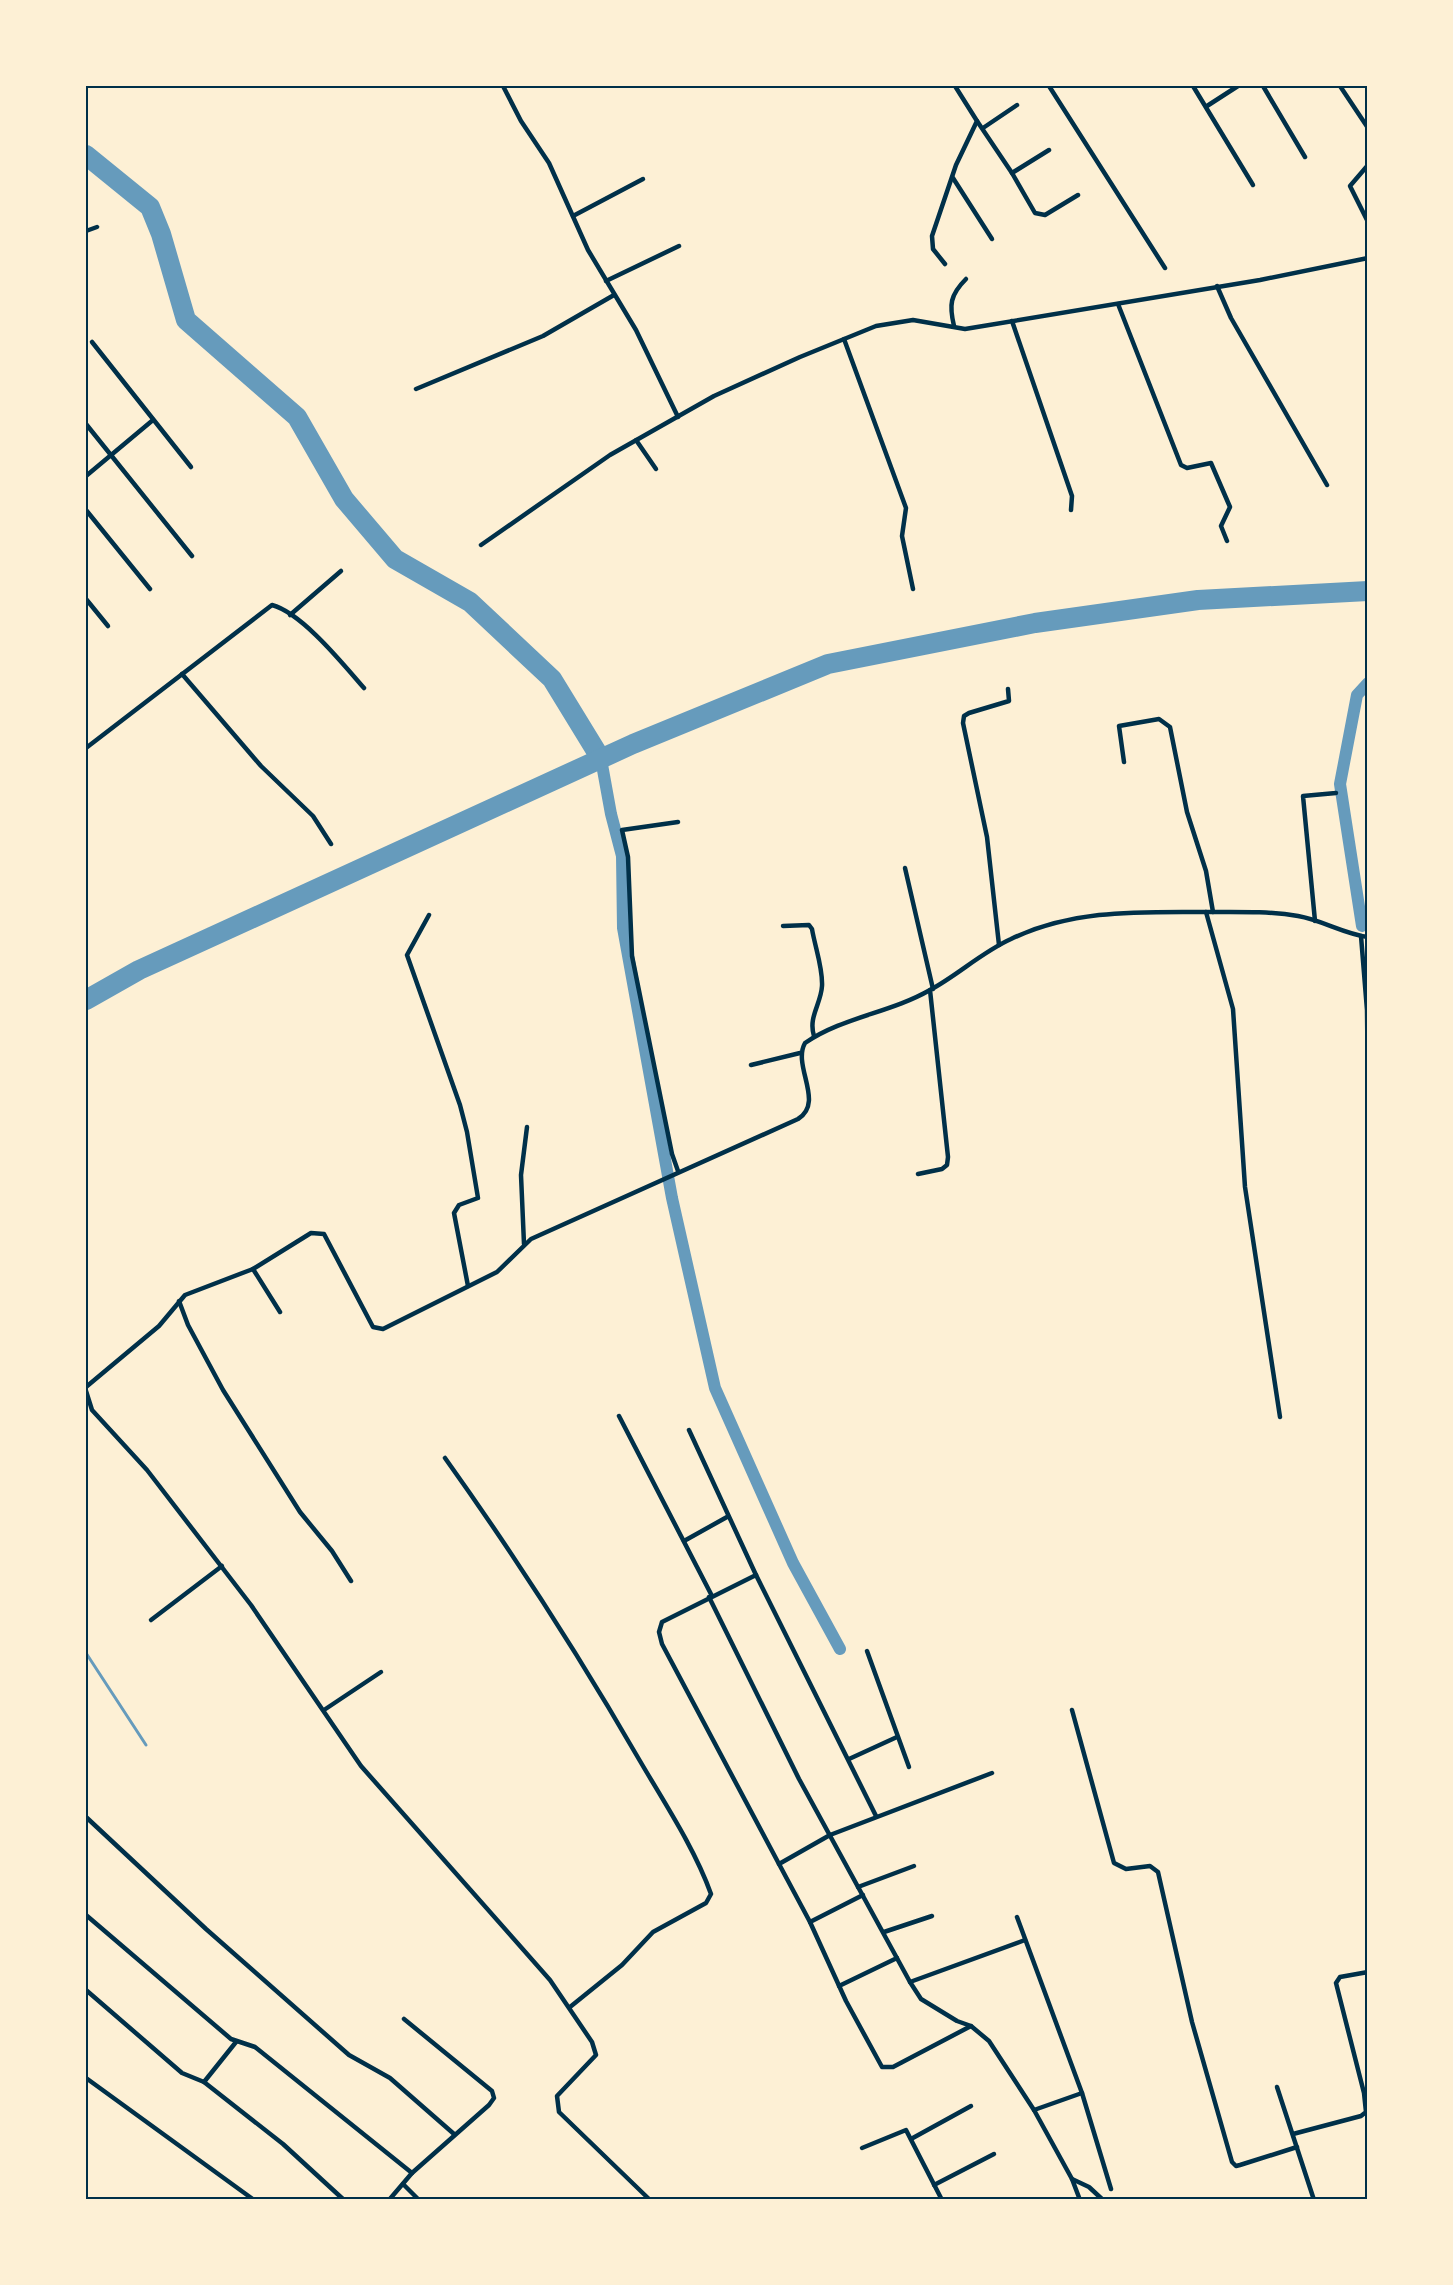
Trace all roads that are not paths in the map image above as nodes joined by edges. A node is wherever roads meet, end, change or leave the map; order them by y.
1 (503, 86) edge
2 (955, 86) edge
3 (1049, 86) edge
4 (1193, 86) edge
5 (1238, 86) edge
6 (1263, 86) edge
7 (1340, 86) edge
8 (1017, 105) dead end
9 (1207, 106) junction
10 (976, 120) junction
11 (983, 128) junction
12 (1368, 128) edge
13 (1049, 150) dead end
14 (1305, 157) dead end
15 (1368, 165) edge
16 (1012, 173) junction
17 (953, 178) junction
18 (643, 179) dead end
19 (1253, 185) dead end
20 (1078, 195) dead end
21 (573, 216) junction
22 (1368, 222) edge
23 (97, 227) dead end
24 (86, 231) edge
25 (992, 239) dead end
26 (679, 246) dead end
27 (1368, 258) edge
28 (945, 264) dead end
29 (1165, 268) dead end
30 (966, 279) dead end
31 (606, 281) junction
32 (1217, 286) junction
33 (614, 295) junction
34 (1118, 304) junction
35 (1012, 321) junction
36 (954, 326) junction
37 (844, 339) junction
38 (92, 342) dead end
39 (416, 389) dead end
40 (678, 417) junction
41 (153, 420) junction
42 (86, 424) edge
43 (636, 440) junction
44 (112, 454) junction
45 (191, 467) dead end
46 (656, 468) dead end
47 (86, 476) edge
48 (1327, 485) dead end
49 (86, 510) edge
50 (1071, 510) dead end
51 (1227, 541) dead end
52 (481, 545) dead end
53 (192, 556) dead end
54 (341, 571) dead end
55 (150, 589) dead end
56 (913, 590) dead end
57 (86, 599) edge
58 (291, 615) junction
59 (108, 626) dead end
60 (182, 674) junction
61 (364, 688) dead end
62 (1008, 688) dead end
63 (86, 748) edge
64 (1124, 762) dead end
65 (1336, 793) dead end
66 (678, 822) dead end
67 (331, 844) dead end
68 (905, 868) dead end
69 (1206, 912) junction
70 (1213, 912) junction
71 (429, 915) dead end
72 (1315, 921) junction
73 (783, 926) dead end
74 (1364, 937) edge
75 (999, 945) junction
76 (932, 989) junction
77 (814, 1036) junction
78 (800, 1053) junction
79 (751, 1065) dead end
80 (1368, 1094) edge
81 (527, 1127) dead end
82 (677, 1172) junction
83 (918, 1174) dead end
84 (524, 1244) junction
85 (253, 1269) junction
86 (468, 1286) junction
87 (178, 1303) junction
88 (280, 1312) dead end
89 (86, 1389) edge
90 (92, 1410) junction
91 (86, 1413) edge
92 (619, 1416) dead end
93 (1281, 1417) dead end
94 (689, 1430) dead end
95 (446, 1458) dead end
96 (728, 1517) junction
97 (684, 1540) junction
98 (222, 1566) junction
99 (756, 1575) junction
100 (351, 1581) dead end
101 (710, 1597) junction
102 (151, 1620) dead end
103 (867, 1651) dead end
104 (381, 1672) dead end
105 (324, 1710) junction
106 (1072, 1710) dead end
107 (897, 1737) junction
108 (849, 1759) junction
109 (909, 1767) dead end
110 (992, 1773) dead end
111 (876, 1816) junction
112 (86, 1817) edge
113 (830, 1835) junction
114 (779, 1864) junction
115 (914, 1866) dead end
116 (858, 1887) junction
117 (863, 1895) junction
118 (86, 1915) edge
119 (932, 1916) dead end
120 (1017, 1917) dead end
121 (810, 1922) junction
122 (884, 1932) junction
123 (1025, 1940) junction
124 (897, 1958) junction
125 (1368, 1972) edge
126 (910, 1982) junction
127 (839, 1986) junction
128 (86, 1990) edge
129 (570, 2007) junction
130 (404, 2019) dead end
131 (971, 2026) junction
132 (236, 2043) junction
133 (86, 2078) edge
134 (204, 2082) junction
135 (1277, 2087) dead end
136 (1082, 2093) junction
137 (971, 2106) dead end
138 (1034, 2110) junction
139 (454, 2134) junction
140 (1293, 2134) junction
141 (911, 2139) junction
142 (1298, 2147) junction
143 (862, 2148) dead end
144 (994, 2154) dead end
145 (412, 2173) junction
146 (1072, 2179) junction
147 (403, 2184) junction
148 (934, 2185) junction
149 (1111, 2189) dead end
150 (395, 2194) junction
151 (254, 2199) edge
152 (344, 2199) edge
153 (389, 2199) edge
154 (400, 2199) edge
155 (419, 2199) edge
156 (650, 2199) edge
157 (942, 2199) edge
158 (1080, 2199) edge
159 (1102, 2199) edge
160 (1314, 2199) edge

1 - 21 street
2 - 10 street
3 - 29 street
4 - 9 street
5 - 9 street
6 - 14 street
7 - 12 street
8 - 11 street
9 - 19 street
10 - 11 street
10 - 17 street
11 - 16 street
13 - 16 street
15 - 22 street
16 - 20 street
17 - 25 street
17 - 28 street
18 - 21 street
21 - 31 street
23 - 24 street
26 - 31 street
27 - 32 street
30 - 36 street
31 - 33 street
32 - 34 street
32 - 48 street
33 - 39 street
33 - 40 street
34 - 35 street
34 - 51 street
35 - 36 street
35 - 50 street
36 - 37 street
37 - 40 street
37 - 56 street
38 - 41 street
40 - 43 street
41 - 44 street
41 - 45 street
42 - 44 street
43 - 46 street
43 - 52 street
44 - 47 street
44 - 53 street
49 - 55 street
54 - 58 street
57 - 59 street
58 - 60 street
58 - 61 street
60 - 63 street
60 - 67 street
62 - 75 street
64 - 70 street
65 - 72 street
66 - 82 street
68 - 76 street
69 - 70 street
69 - 75 street
69 - 93 street
70 - 72 street
71 - 86 street
72 - 74 street
73 - 77 street
74 - 80 street
75 - 76 street
76 - 77 street
76 - 83 street
77 - 78 street
78 - 79 street
78 - 82 street
81 - 84 street
82 - 84 street
84 - 86 street
85 - 86 street
85 - 87 street
85 - 88 street
87 - 89 street
87 - 100 street
89 - 90 street
90 - 91 street
90 - 98 street
92 - 97 street
94 - 96 street
95 - 129 street
96 - 97 street
96 - 99 street
97 - 101 street
98 - 102 street
98 - 105 street
99 - 101 street
99 - 108 street
101 - 113 street
101 - 114 street
103 - 107 street
104 - 105 street
105 - 129 street
106 - 142 street
107 - 108 street
107 - 109 street
108 - 111 street
110 - 111 street
111 - 113 street
112 - 139 street
113 - 114 street
113 - 116 street
114 - 121 street
115 - 116 street
116 - 117 street
117 - 121 street
117 - 122 street
118 - 132 street
119 - 122 street
120 - 123 street
121 - 127 street
122 - 124 street
123 - 126 street
123 - 136 street
124 - 126 street
124 - 127 street
125 - 140 street
126 - 131 street
127 - 131 street
128 - 134 street
129 - 156 street
130 - 139 street
131 - 138 street
132 - 134 street
132 - 145 street
133 - 151 street
134 - 152 street
135 - 140 street
136 - 138 street
136 - 149 street
137 - 141 street
138 - 146 street
139 - 145 street
140 - 142 street
141 - 143 street
141 - 148 street
142 - 160 street
144 - 148 street
145 - 147 street
146 - 158 street
146 - 159 street
147 - 150 street
147 - 155 street
148 - 157 street
150 - 153 street
150 - 154 street

